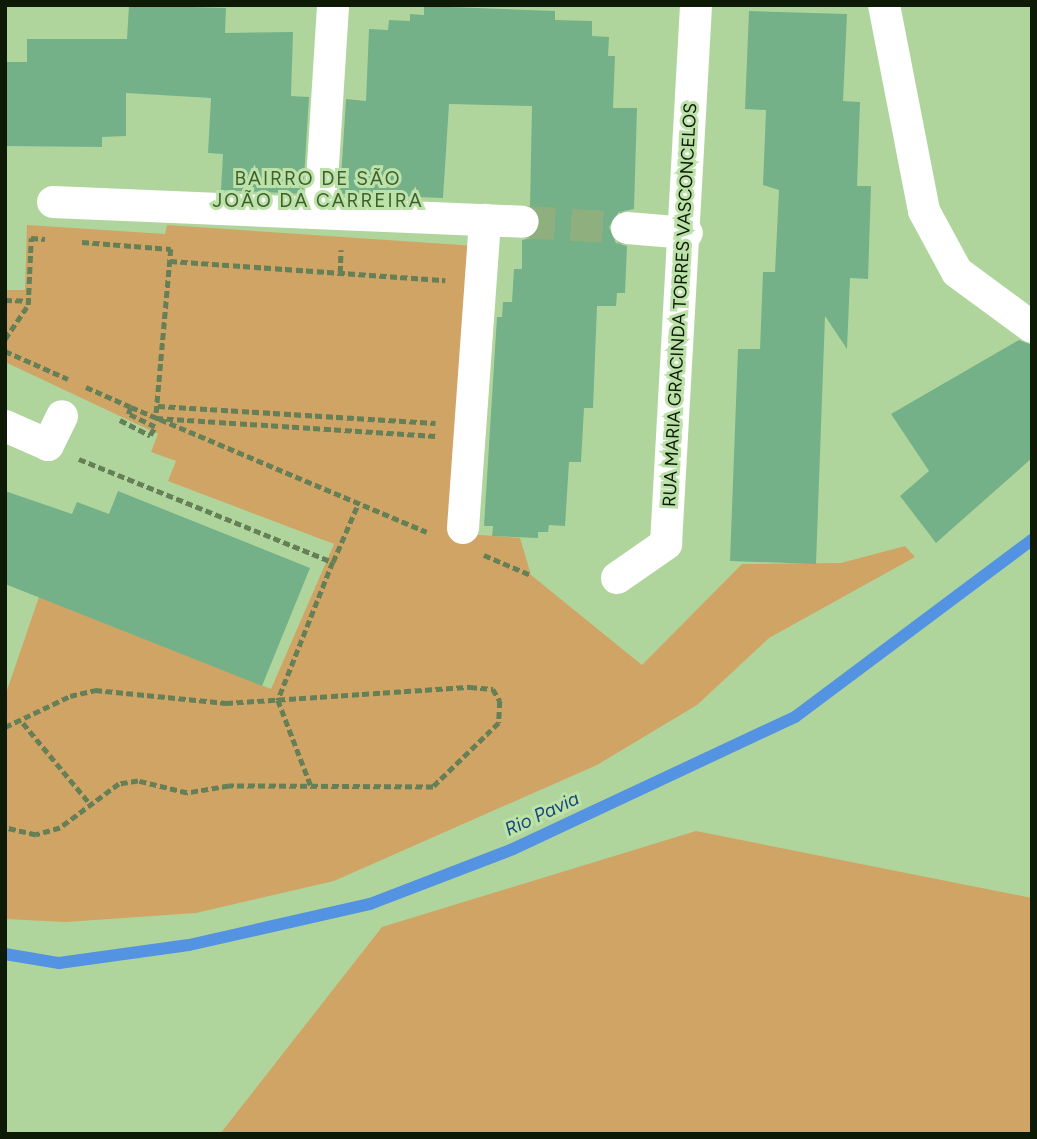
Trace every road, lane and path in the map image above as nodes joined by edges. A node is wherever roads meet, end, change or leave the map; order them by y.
1 (333, 5) edge
2 (696, 5) edge
3 (884, 5) edge
4 (53, 202) dead end
5 (320, 213) junction
6 (485, 220) junction
7 (523, 222) tunnel mouth
8 (628, 228) tunnel mouth
9 (687, 233) junction
10 (59, 240) dead end
11 (73, 242) dead end
12 (170, 261) junction
13 (450, 281) dead end
14 (5, 300) edge
15 (28, 301) junction
16 (1032, 327) edge
17 (5, 339) edge
18 (157, 405) junction
19 (62, 415) dead end
20 (156, 418) junction
21 (120, 420) dead end
22 (440, 423) dead end
23 (5, 426) edge
24 (440, 436) dead end
25 (79, 459) dead end
26 (358, 504) junction
27 (457, 538) junction
28 (333, 562) junction
29 (531, 575) dead end
30 (617, 579) dead end
31 (278, 700) junction
32 (23, 723) junction
33 (5, 727) edge
34 (311, 786) junction
35 (90, 806) junction
36 (5, 828) edge

1 - 5 street
2 - 9 street, RUA MARIA GRACINDA TORRES VASCONCELOS
3 - 16 street
4 - 5 street
5 - 6 street
6 - 7 street
6 - 27 street
8 - 9 street
9 - 30 street, RUA MARIA GRACINDA TORRES VASCONCELOS
10 - 15 path
11 - 12 path
12 - 13 path
12 - 18 path
14 - 15 path
15 - 17 path
18 - 20 path
18 - 22 path
19 - 23 street
20 - 21 path
20 - 24 path
20 - 26 path
25 - 28 path
26 - 27 path
26 - 28 path
27 - 29 path
28 - 31 path
31 - 32 path
31 - 34 path
31 - 34 path
32 - 33 path
32 - 35 path
34 - 35 path
35 - 36 path

